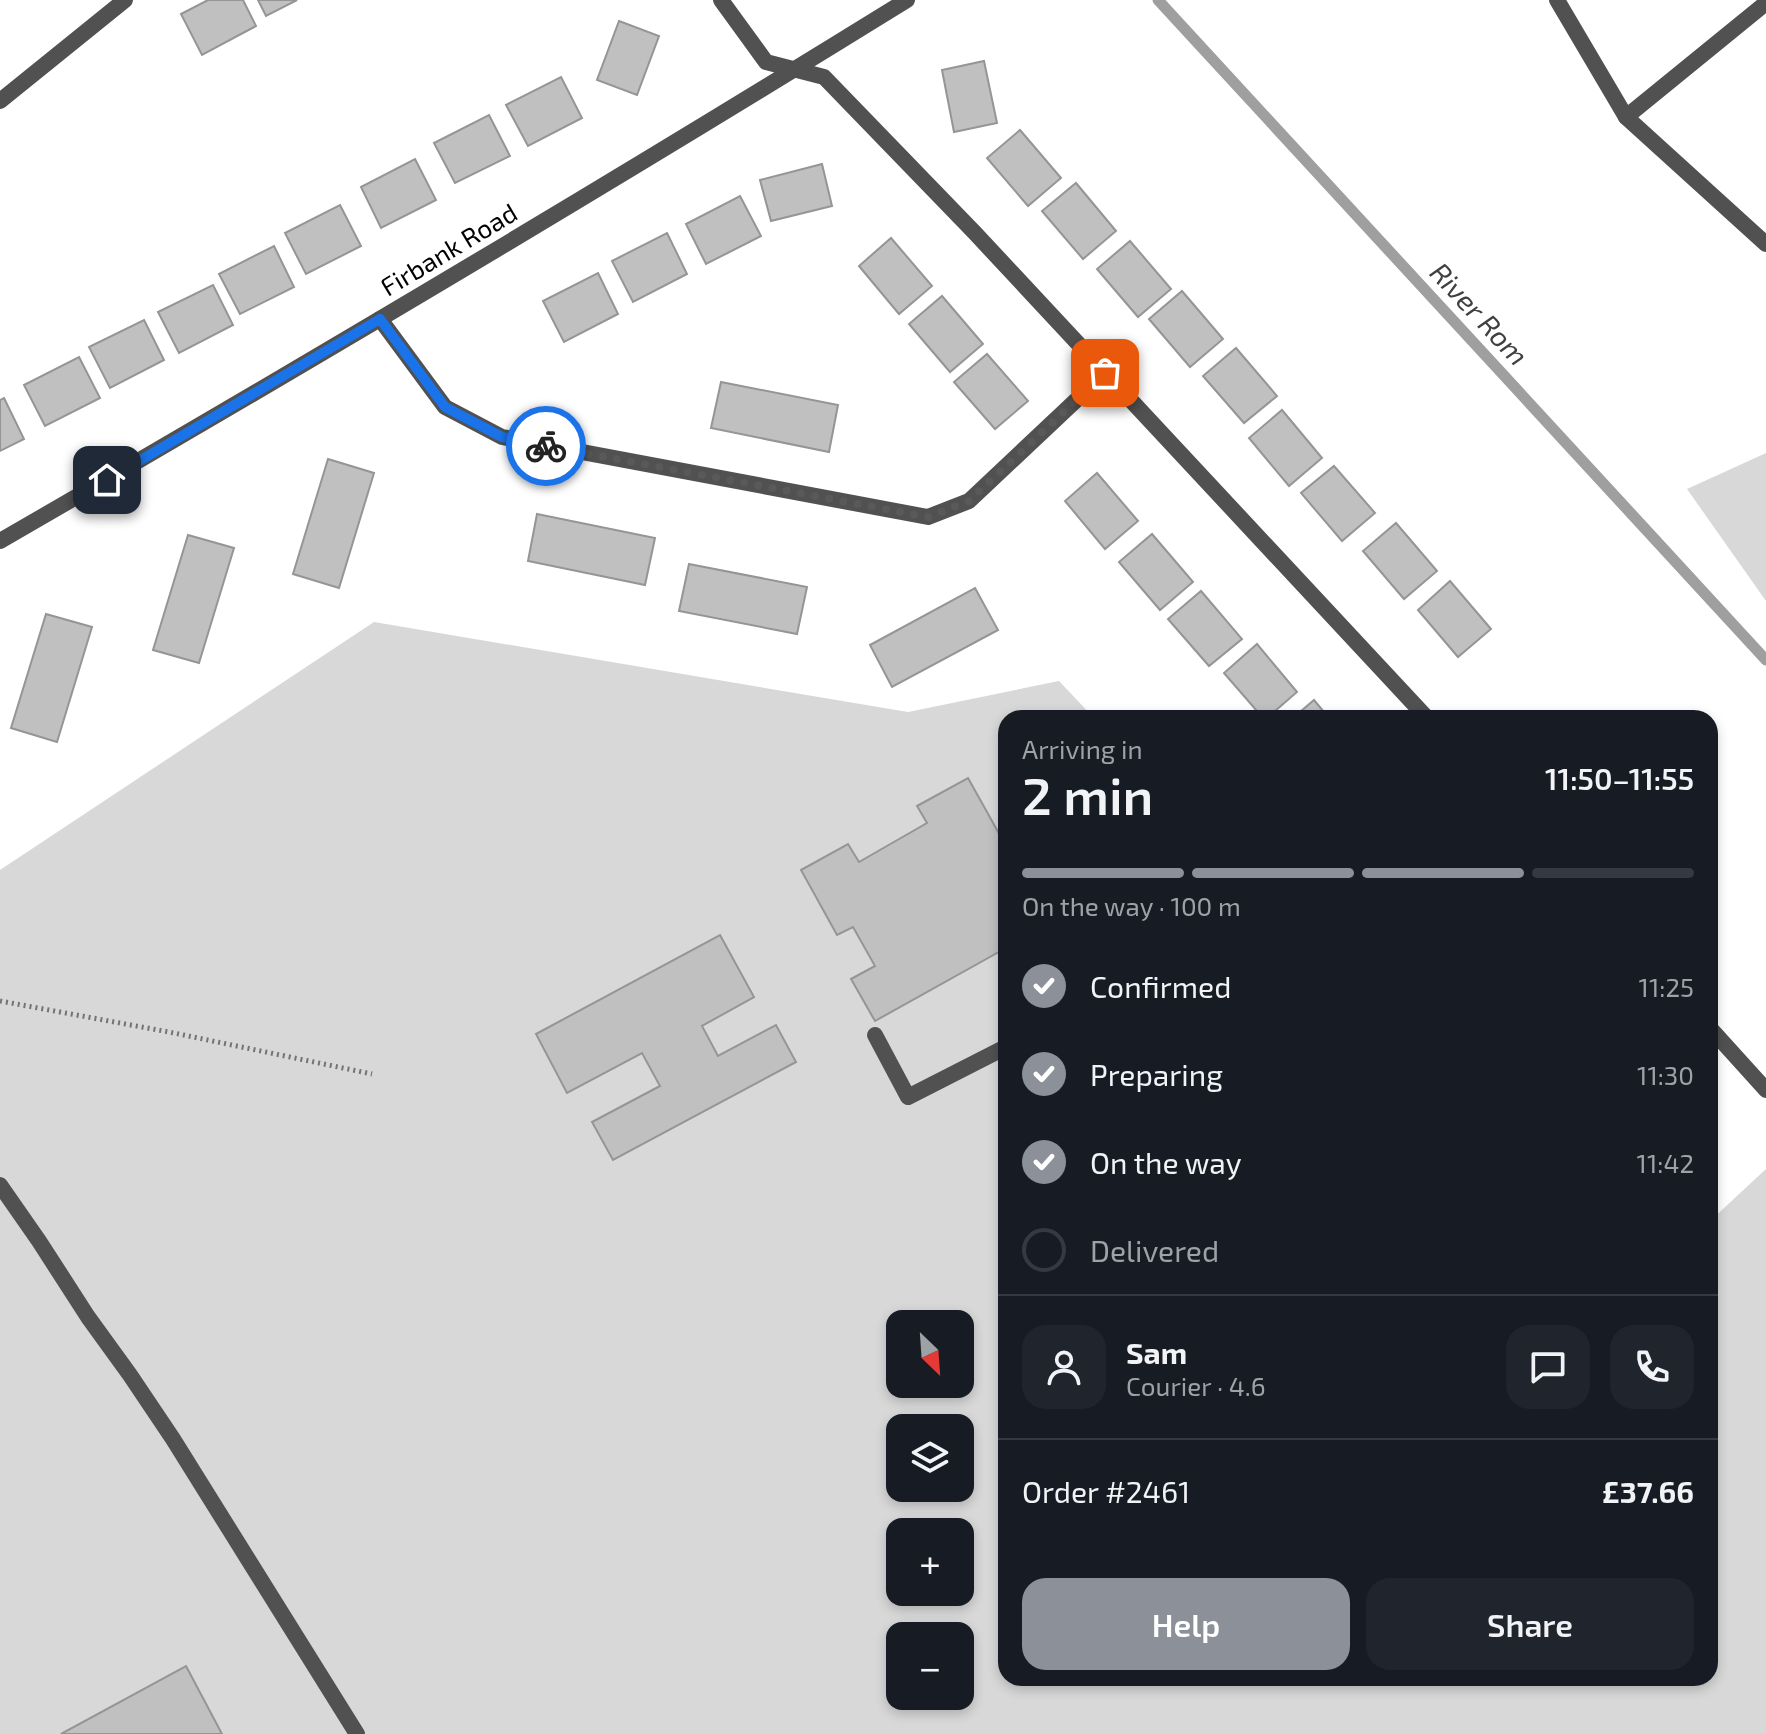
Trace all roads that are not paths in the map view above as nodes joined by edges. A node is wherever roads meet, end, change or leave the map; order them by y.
1 (125, 0) edge
2 (721, 0) edge
3 (907, 0) edge
4 (1557, 0) edge
5 (1766, 3) edge
6 (796, 69) junction
7 (0, 101) edge
8 (1626, 117) junction
9 (1766, 244) edge
10 (380, 319) junction
11 (1105, 373) junction
12 (0, 541) edge
13 (1420, 710) edge
14 (875, 1035) dead end
15 (1718, 1037) edge
16 (998, 1051) edge
17 (1766, 1090) edge
18 (0, 1185) edge
19 (357, 1734) edge

1 - 7 street
2 - 6 street
3 - 6 street, Firbank Road
4 - 8 street
5 - 8 street
6 - 10 street, Firbank Road
6 - 11 street
8 - 9 street
10 - 11 street
10 - 12 street, Firbank Road
11 - 13 street
14 - 16 street
15 - 17 street
18 - 19 street

